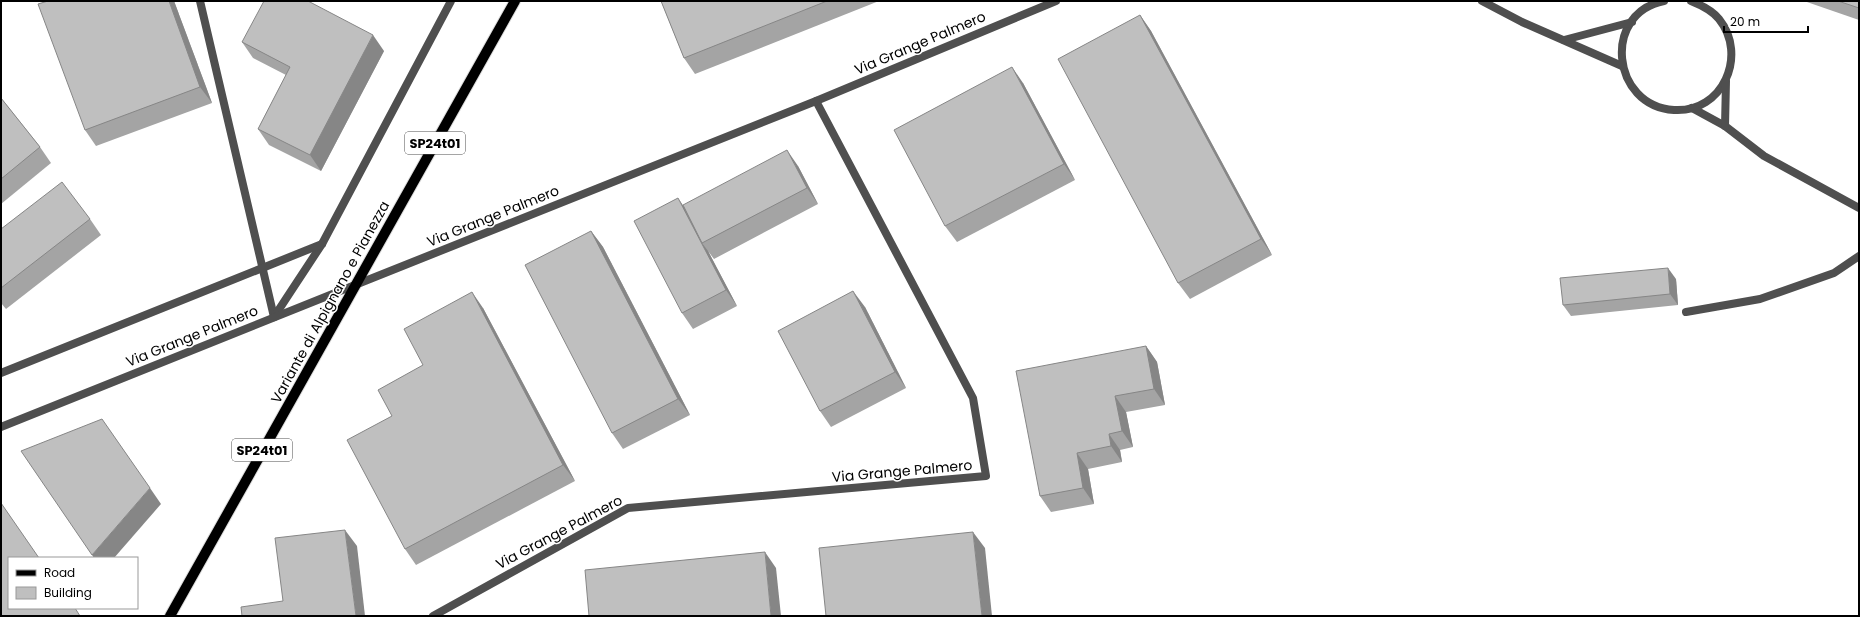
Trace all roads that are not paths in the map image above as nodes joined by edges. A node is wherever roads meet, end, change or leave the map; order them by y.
1 (200, 1) edge
2 (451, 1) edge
3 (515, 1) edge
4 (1056, 1) edge
5 (1482, 1) edge
6 (1664, 1) edge
7 (1691, 1) edge
8 (1707, 4) edge
9 (1632, 22) junction
10 (1564, 40) junction
11 (1622, 66) junction
12 (1726, 80) junction
13 (816, 101) junction
14 (1692, 108) junction
15 (1725, 126) junction
16 (1859, 208) edge
17 (322, 244) junction
18 (1859, 256) edge
19 (261, 268) junction
20 (355, 285) junction
21 (1686, 312) dead end
22 (274, 318) junction
23 (1, 372) edge
24 (1, 427) edge
25 (170, 616) edge
26 (433, 616) edge

1 - 19 street
2 - 17 street
3 - 20 main road, Variante di Alpignano e Pianezza / SP24t01
4 - 13 street, Via Grange Palmero
5 - 10 street
6 - 9 street
7 - 8 street
8 - 12 street
9 - 10 street
9 - 11 street
10 - 11 street
11 - 14 street
12 - 14 street
12 - 15 street
13 - 20 street, Via Grange Palmero
13 - 26 street, Via Grange Palmero
14 - 15 street
15 - 16 street
17 - 19 street
17 - 22 street
18 - 21 street
19 - 22 street
19 - 23 street
20 - 22 street, Via Grange Palmero
20 - 25 main road, Variante di Alpignano e Pianezza / SP24t01
22 - 24 street, Via Grange Palmero

